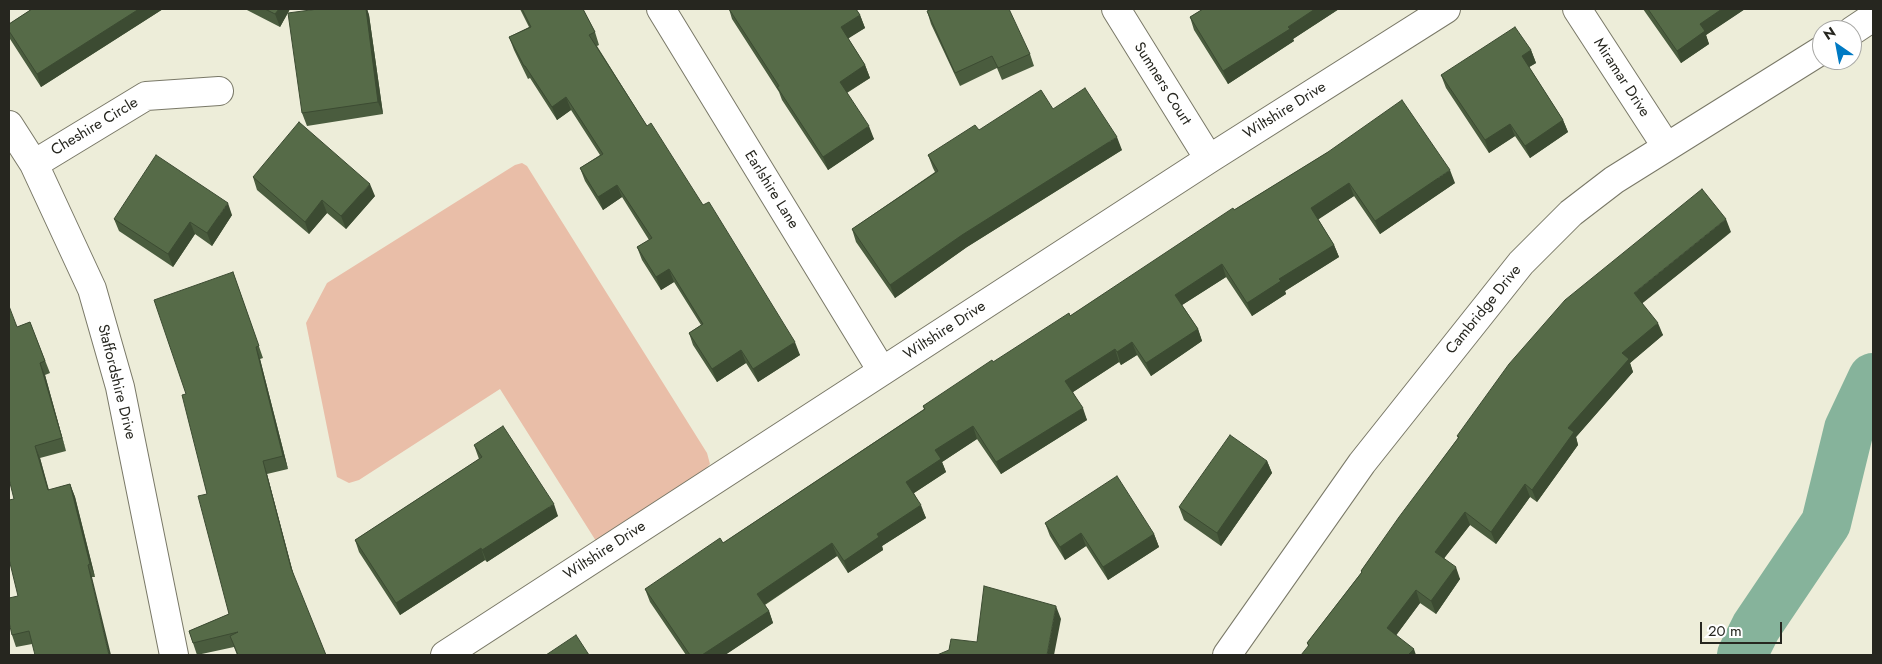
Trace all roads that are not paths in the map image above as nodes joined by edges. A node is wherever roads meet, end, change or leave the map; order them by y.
1 (661, 9) edge
2 (1116, 9) edge
3 (1446, 9) edge
4 (1577, 9) edge
5 (1873, 17) edge
6 (1862, 24) edge
7 (1812, 56) edge
8 (219, 90) dead end
9 (9, 126) edge
10 (1666, 146) junction
11 (1209, 159) junction
12 (34, 164) junction
13 (882, 371) junction
14 (174, 655) edge
15 (445, 655) edge
16 (1227, 655) edge

1 - 13 street, Earlshire Lane
2 - 11 street, Sumners Court
3 - 11 street, Wiltshire Drive
4 - 10 street, Miramar Drive
5 - 6 street
7 - 10 street, Cambridge Drive
8 - 12 street, Cheshire Circle
9 - 12 street, Staffordshire Drive
10 - 16 street, Cambridge Drive
11 - 13 street, Wiltshire Drive
12 - 14 street, Staffordshire Drive
13 - 15 street, Wiltshire Drive

